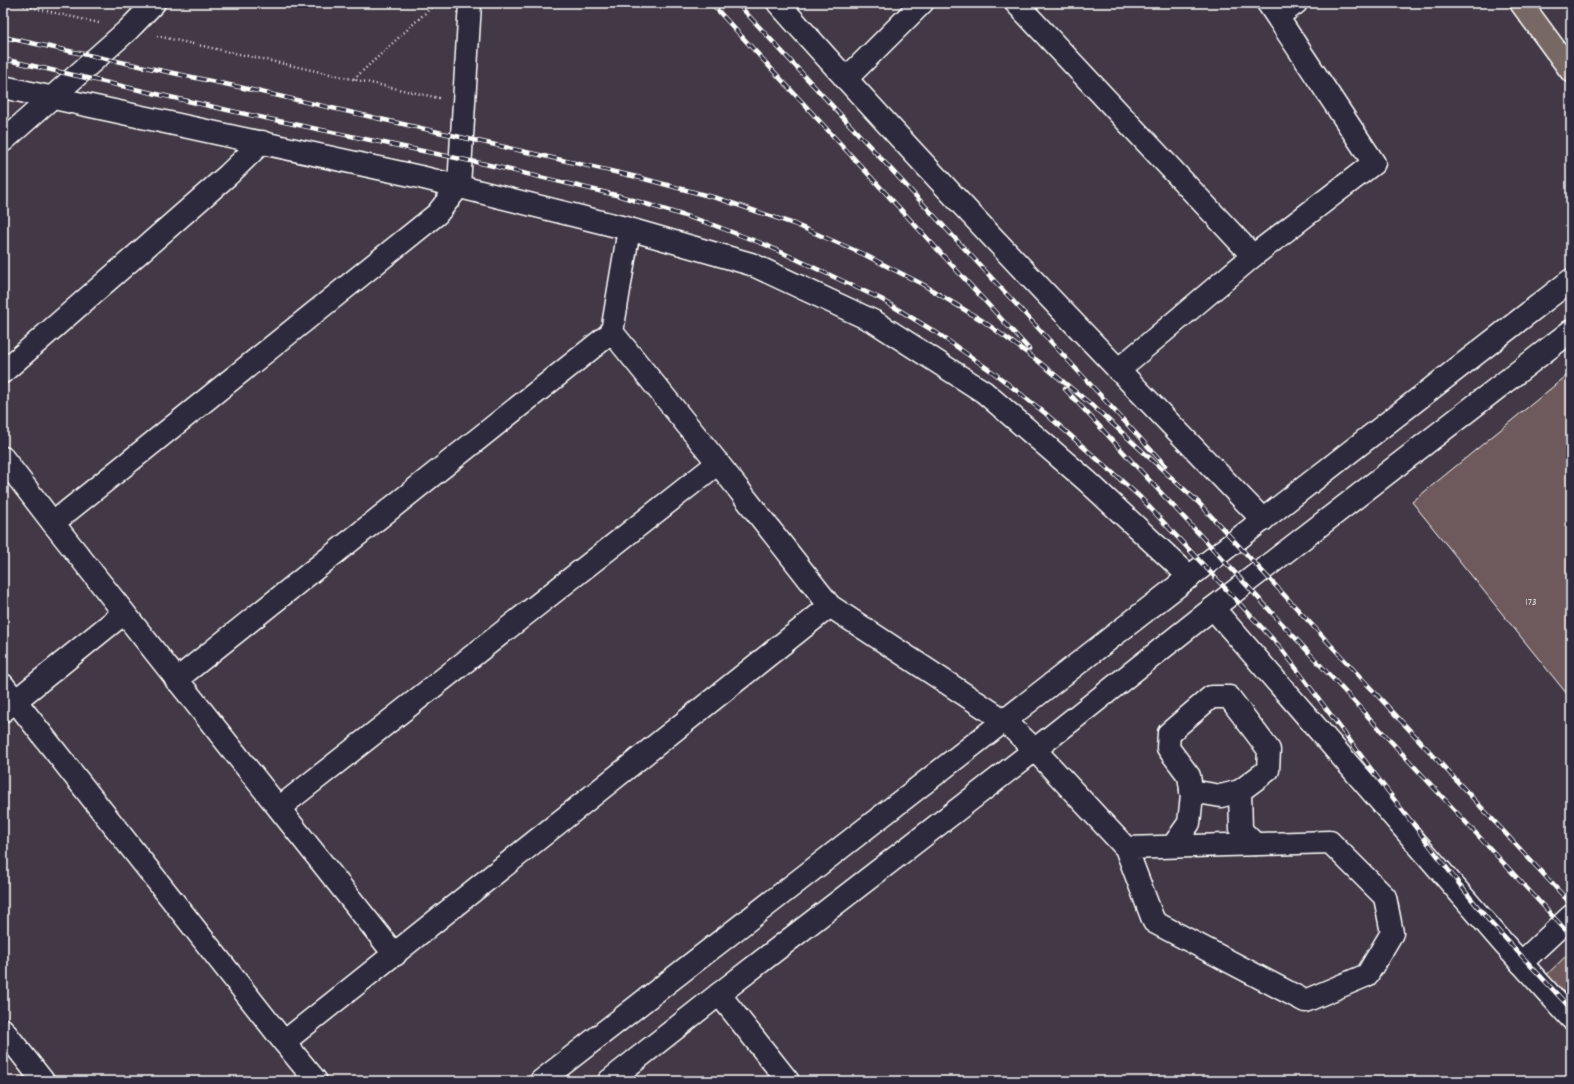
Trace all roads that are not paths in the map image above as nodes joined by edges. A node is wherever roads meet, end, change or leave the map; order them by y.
1 (154, 3) edge
2 (470, 3) edge
3 (778, 3) edge
4 (922, 3) edge
5 (1016, 3) edge
6 (1296, 3) edge
7 (1521, 3) edge
8 (1273, 9) edge
9 (1571, 71) edge
10 (846, 79) junction
11 (3, 87) edge
12 (51, 98) junction
13 (3, 141) edge
14 (262, 142) junction
15 (459, 186) junction
16 (629, 229) junction
17 (1253, 256) junction
18 (1571, 280) edge
19 (1571, 331) edge
20 (612, 332) junction
21 (1118, 370) junction
22 (3, 372) edge
23 (3, 458) edge
24 (718, 463) junction
25 (1263, 520) junction
26 (53, 523) junction
27 (1190, 577) junction
28 (830, 606) junction
29 (1213, 608) junction
30 (124, 613) junction
31 (176, 680) junction
32 (7, 699) edge
33 (1004, 721) junction
34 (1035, 750) junction
35 (1191, 791) junction
36 (1240, 791) junction
37 (279, 808) junction
38 (1255, 844) junction
39 (1173, 846) junction
40 (1126, 848) junction
41 (1571, 916) edge
42 (395, 955) junction
43 (1521, 963) junction
44 (719, 994) junction
45 (1571, 1018) edge
46 (3, 1030) edge
47 (284, 1042) junction
48 (43, 1081) edge
49 (316, 1081) edge
50 (541, 1081) edge
51 (609, 1081) edge
52 (788, 1081) edge

1 - 12 street
2 - 15 street
3 - 10 street
4 - 10 street
5 - 17 street
6 - 8 street
7 - 9 highway
8 - 17 street
10 - 21 street
11 - 12 street
12 - 13 street
12 - 14 street
14 - 15 street
14 - 22 street
15 - 16 street
15 - 26 street
16 - 20 street
16 - 27 street
17 - 21 street
18 - 25 street
19 - 29 street
20 - 24 street
20 - 31 street
21 - 25 street
23 - 26 street
24 - 28 street
24 - 37 street
25 - 27 street
26 - 30 street
27 - 33 street
28 - 33 street
28 - 42 street
29 - 34 street
29 - 43 street
30 - 31 street
30 - 32 street
31 - 37 street
32 - 47 street
33 - 34 street
33 - 50 street
34 - 40 street
34 - 44 street
35 - 36 street
35 - 36 street
35 - 39 street
36 - 38 street
37 - 42 street
38 - 39 street
38 - 40 street
39 - 40 street
41 - 43 street
42 - 47 street
43 - 45 street
44 - 51 street
44 - 52 street
46 - 48 street
47 - 49 street

